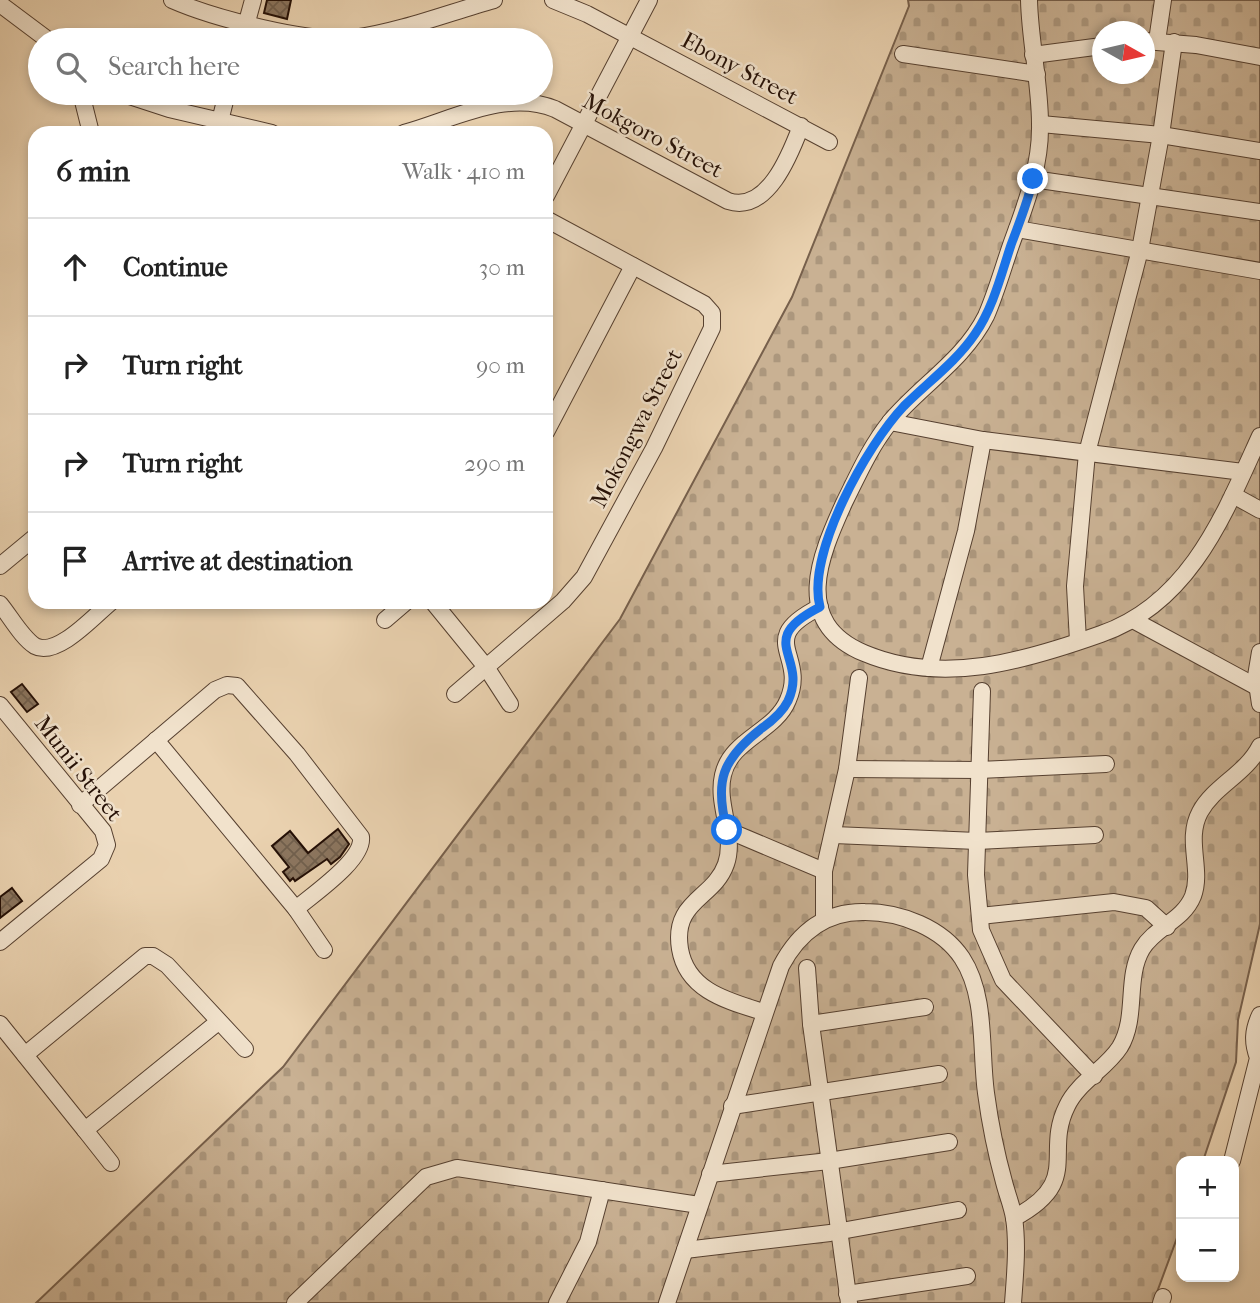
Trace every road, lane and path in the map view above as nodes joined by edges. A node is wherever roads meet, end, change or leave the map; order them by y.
1 (172, 0) edge
2 (253, 0) edge
3 (494, 0) edge
4 (553, 0) edge
5 (649, 0) edge
6 (1029, 0) edge
7 (1163, 0) edge
8 (0, 4) edge
9 (247, 23) junction
10 (32, 28) edge
11 (246, 28) edge
12 (270, 28) edge
13 (390, 28) edge
14 (630, 36) junction
15 (1158, 42) edge
16 (1092, 47) edge
17 (903, 54) dead end
18 (1033, 55) junction
19 (1260, 57) edge
20 (1037, 74) junction
21 (84, 105) edge
22 (157, 105) edge
23 (224, 105) edge
24 (504, 105) edge
25 (543, 105) edge
26 (584, 124) junction
27 (1041, 124) junction
28 (89, 126) edge
29 (215, 126) edge
30 (218, 126) edge
31 (440, 126) edge
32 (802, 126) junction
33 (1161, 135) junction
34 (829, 142) dead end
35 (1260, 151) edge
36 (1033, 179) junction
37 (553, 183) edge
38 (1150, 196) junction
39 (1260, 212) edge
40 (553, 223) edge
41 (1017, 229) junction
42 (1140, 250) junction
43 (633, 266) junction
44 (1260, 271) edge
45 (553, 419) edge
46 (890, 422) junction
47 (1260, 436) edge
48 (983, 440) junction
49 (1087, 453) junction
50 (1243, 472) junction
51 (1233, 495) junction
52 (1260, 510) edge
53 (28, 543) edge
54 (0, 566) edge
55 (0, 604) edge
56 (820, 607) junction
57 (103, 609) edge
58 (398, 609) edge
59 (439, 609) edge
60 (385, 620) dead end
61 (1133, 620) junction
62 (1078, 641) junction
63 (1260, 652) edge
64 (486, 667) junction
65 (929, 668) junction
66 (859, 678) dead end
67 (1256, 687) junction
68 (982, 691) dead end
69 (455, 694) dead end
70 (510, 704) dead end
71 (1260, 704) edge
72 (0, 705) edge
73 (156, 740) junction
74 (1260, 746) edge
75 (1106, 764) dead end
76 (847, 769) junction
77 (979, 770) junction
78 (80, 805) junction
79 (727, 830) junction
80 (834, 835) junction
81 (1095, 835) dead end
82 (977, 841) junction
83 (824, 871) junction
84 (296, 909) junction
85 (980, 915) junction
86 (824, 920) junction
87 (1167, 927) junction
88 (0, 942) edge
89 (324, 950) dead end
90 (807, 968) dead end
91 (925, 1007) dead end
92 (763, 1012) junction
93 (1260, 1015) edge
94 (218, 1022) junction
95 (0, 1024) edge
96 (811, 1024) junction
97 (1257, 1048) edge
98 (246, 1049) dead end
99 (25, 1055) junction
100 (939, 1074) dead end
101 (1094, 1076) junction
102 (821, 1093) junction
103 (732, 1106) junction
104 (92, 1125) junction
105 (949, 1142) dead end
106 (1234, 1156) edge
107 (829, 1161) junction
108 (111, 1163) dead end
109 (710, 1174) junction
110 (601, 1190) junction
111 (699, 1205) junction
112 (958, 1210) dead end
113 (1014, 1218) junction
114 (838, 1232) junction
115 (685, 1250) junction
116 (967, 1276) dead end
117 (848, 1299) edge
118 (295, 1303) edge
119 (557, 1303) edge
120 (667, 1303) edge
121 (1013, 1303) edge

1 - 9 street
2 - 9 street
3 - 13 street
4 - 14 street, Ebony Street
5 - 14 street
6 - 18 street
7 - 15 street
8 - 10 street
9 - 11 street
9 - 12 street
14 - 26 street
14 - 32 street, Ebony Street
15 - 19 street
15 - 33 street
16 - 18 street
17 - 20 street
18 - 20 street
20 - 27 street
21 - 28 street
22 - 29 street
23 - 30 street
24 - 31 street, Mokgoro Street
25 - 26 street, Mokgoro Street
26 - 32 street, Mokgoro Street
26 - 37 street
27 - 33 street
27 - 36 street
32 - 34 street, Ebony Street
33 - 35 street
33 - 38 street
36 - 38 street
36 - 41 street
38 - 39 street
38 - 42 street
40 - 43 street, Mokongwa Street
41 - 42 street
41 - 46 street
42 - 44 street
42 - 49 street
43 - 45 street
43 - 64 street, Mokongwa Street
46 - 48 street
46 - 56 street
47 - 50 street
48 - 49 street
48 - 65 street
49 - 50 street
49 - 62 street
50 - 51 street
51 - 52 street
51 - 61 street
53 - 54 street
55 - 57 street
56 - 65 street
56 - 79 street
58 - 60 street
59 - 64 street
61 - 62 street
61 - 67 street
62 - 65 street
63 - 67 street
64 - 69 street, Mokongwa Street
64 - 70 street
66 - 76 street
67 - 71 street
68 - 77 street
72 - 78 street, Munii Street
73 - 78 street
73 - 84 street
73 - 84 street
74 - 87 street
75 - 77 street
76 - 77 street
76 - 80 street
77 - 82 street
78 - 88 street, Munii Street
79 - 83 street
79 - 92 street
80 - 82 street
80 - 83 street
81 - 82 street
82 - 85 street
83 - 86 street
84 - 89 street
85 - 87 street
85 - 101 street
86 - 92 street
86 - 113 street
87 - 101 street
90 - 96 street
91 - 96 street
92 - 103 street
93 - 97 street
94 - 98 street
94 - 99 street
94 - 104 street
95 - 99 street
96 - 102 street
97 - 106 street
99 - 104 street
100 - 102 street
101 - 113 street
102 - 103 street
102 - 107 street
103 - 109 street
104 - 108 street
105 - 107 street
107 - 109 street
107 - 114 street
109 - 111 street
110 - 111 street
110 - 118 street
110 - 119 street
111 - 115 street
112 - 114 street
113 - 121 street
114 - 115 street
114 - 117 street
115 - 120 street
116 - 117 street

